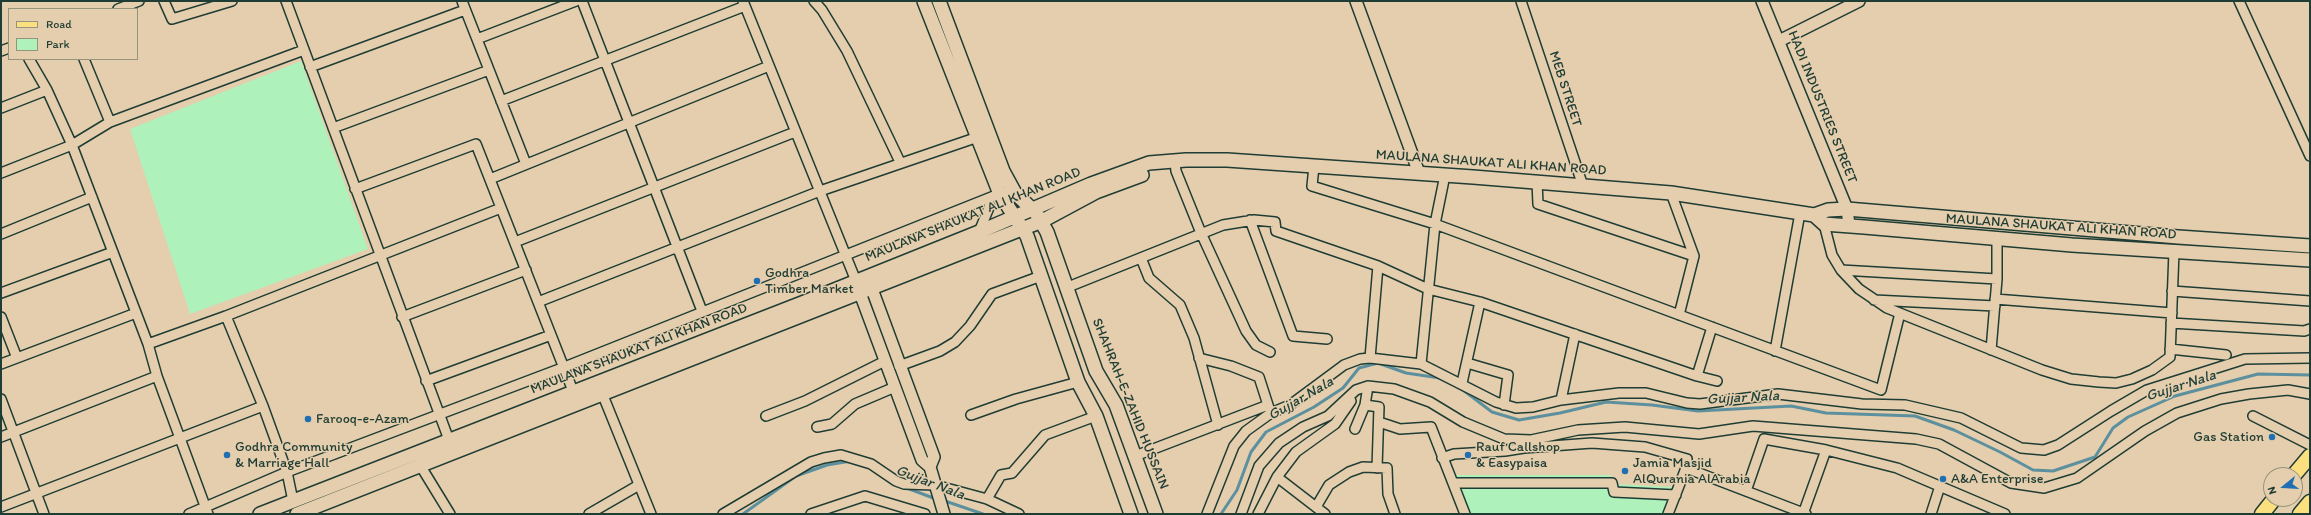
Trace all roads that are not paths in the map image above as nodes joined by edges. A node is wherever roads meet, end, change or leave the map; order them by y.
1 (139, 1) edge
2 (164, 1) edge
3 (199, 1) edge
4 (232, 1) edge
5 (286, 1) edge
6 (576, 1) edge
7 (582, 1) edge
8 (814, 1) edge
9 (924, 1) edge
10 (939, 1) edge
11 (1356, 1) edge
12 (1521, 1) edge
13 (1762, 1) edge
14 (1859, 1) edge
15 (2239, 1) edge
16 (744, 4) edge
17 (464, 5) edge
18 (121, 8) edge
19 (202, 10) junction
20 (477, 39) junction
21 (1779, 41) junction
22 (304, 50) junction
23 (30, 60) edge
24 (84, 60) edge
25 (605, 60) junction
26 (768, 66) junction
27 (310, 67) junction
28 (489, 70) junction
29 (47, 90) junction
30 (501, 101) junction
31 (1, 108) edge
32 (110, 122) junction
33 (629, 122) junction
34 (332, 128) junction
35 (795, 132) junction
36 (978, 137) junction
37 (72, 145) junction
38 (2310, 156) edge
39 (900, 162) junction
40 (1170, 162) junction
41 (526, 164) junction
42 (1314, 166) junction
43 (1, 173) edge
44 (1419, 173) junction
45 (1445, 175) junction
46 (490, 179) junction
47 (1537, 182) junction
48 (1583, 186) junction
49 (654, 187) junction
50 (355, 189) junction
51 (1013, 189) junction
52 (820, 191) junction
53 (1671, 193) junction
54 (92, 197) junction
55 (994, 197) junction
56 (501, 208) junction
57 (1847, 209) junction
58 (1033, 210) junction
59 (1800, 213) junction
60 (1814, 215) junction
61 (1250, 220) junction
62 (1042, 221) junction
63 (1019, 223) junction
64 (1436, 224) junction
65 (1824, 224) junction
66 (1849, 225) junction
67 (979, 232) junction
68 (1201, 233) junction
69 (1, 234) edge
70 (1997, 239) junction
71 (515, 242) junction
72 (2310, 246) edge
73 (678, 247) junction
74 (2174, 251) junction
75 (113, 252) junction
76 (845, 254) junction
77 (379, 256) junction
78 (1694, 256) junction
79 (1142, 258) junction
80 (2310, 260) edge
81 (1378, 266) junction
82 (526, 270) junction
83 (1841, 270) junction
84 (1041, 276) junction
85 (1997, 279) junction
86 (863, 284) junction
87 (1068, 287) junction
88 (1428, 289) junction
89 (2172, 291) junction
90 (1, 293) edge
91 (1873, 300) junction
92 (2310, 300) edge
93 (538, 302) junction
94 (1480, 302) junction
95 (1995, 302) junction
96 (702, 311) junction
97 (1900, 313) junction
98 (2172, 313) junction
99 (136, 314) junction
100 (1679, 315) junction
101 (226, 316) junction
102 (1, 317) edge
103 (402, 317) junction
104 (2171, 323) junction
105 (1712, 327) junction
106 (2310, 329) edge
107 (1575, 334) junction
108 (551, 335) junction
109 (1327, 339) dead end
110 (148, 344) junction
111 (2170, 349) junction
112 (1991, 350) junction
113 (1774, 351) junction
114 (1270, 352) dead end
115 (2226, 354) dead end
116 (17, 358) junction
117 (1199, 358) junction
118 (1370, 358) junction
119 (2310, 358) edge
120 (884, 360) junction
121 (1467, 363) junction
122 (1, 364) edge
123 (1421, 364) junction
124 (899, 366) junction
125 (562, 368) junction
126 (157, 376) junction
127 (1697, 376) junction
128 (426, 381) junction
129 (1717, 381) dead end
130 (1078, 382) junction
131 (1462, 383) junction
132 (895, 386) junction
133 (1368, 386) junction
134 (573, 391) junction
135 (602, 393) junction
136 (2310, 394) edge
137 (1, 399) edge
138 (1561, 400) junction
139 (1351, 401) dead end
140 (1504, 404) junction
141 (1365, 405) junction
142 (263, 406) junction
143 (1270, 409) junction
144 (440, 414) junction
145 (971, 415) dead end
146 (766, 416) dead end
147 (1096, 416) junction
148 (2253, 416) dead end
149 (1378, 422) junction
150 (1218, 425) junction
151 (817, 427) dead end
152 (1354, 429) dead end
153 (14, 432) junction
154 (1, 437) edge
155 (179, 437) junction
156 (449, 440) junction
157 (2310, 445) edge
158 (1826, 450) junction
159 (1135, 456) junction
160 (2310, 456) edge
161 (1442, 458) junction
162 (420, 465) junction
163 (930, 467) junction
164 (2301, 467) edge
165 (1377, 468) junction
166 (1686, 468) junction
167 (287, 472) junction
168 (1277, 477) junction
169 (1454, 483) junction
170 (639, 485) junction
171 (1940, 486) junction
172 (936, 489) junction
173 (1746, 491) junction
174 (36, 493) junction
175 (1676, 495) junction
176 (987, 498) junction
177 (293, 501) junction
178 (2310, 502) edge
179 (1, 507) edge
180 (1316, 507) junction
181 (320, 510) edge
182 (943, 510) edge
183 (207, 511) edge
184 (44, 514) edge
185 (189, 514) edge
186 (260, 514) edge
187 (297, 514) edge
188 (450, 514) edge
189 (589, 514) edge
190 (651, 514) edge
191 (723, 514) edge
192 (810, 514) edge
193 (925, 514) edge
194 (1019, 514) edge
195 (1131, 514) edge
196 (1156, 514) edge
197 (1207, 514) edge
198 (1241, 514) edge
199 (1258, 514) edge
200 (1325, 514) edge
201 (1395, 514) edge
202 (1465, 514) edge
203 (1668, 514) edge
204 (1804, 514) edge
205 (1931, 514) edge
206 (2005, 514) edge
207 (2300, 514) edge

1 - 18 street
2 - 19 street
3 - 19 street
4 - 19 street
5 - 22 street
6 - 20 street
7 - 25 street
8 - 39 street
9 - 36 main road
10 - 51 main road, SHAHRAH-E-ZAHID HUSSAIN
11 - 44 street
12 - 48 street, MEB STREET
13 - 21 street, HADI INDUSTRIES STREET
14 - 21 street
15 - 38 street
16 - 25 street
16 - 26 street
17 - 20 street
17 - 27 street
20 - 28 street
21 - 57 street, HADI INDUSTRIES STREET
22 - 27 street
22 - 32 street
23 - 29 street
24 - 32 street
25 - 30 street
25 - 33 street
26 - 33 street
26 - 35 street
27 - 34 street
28 - 30 street
28 - 34 street
29 - 31 street
29 - 37 street
30 - 41 street
32 - 37 street
33 - 41 street
33 - 49 street
34 - 50 street
35 - 49 street
35 - 52 street
36 - 39 street
36 - 55 main road
37 - 43 street
37 - 54 street
39 - 52 street
40 - 42 main road, MAULANA SHAUKAT ALI KHAN ROAD
40 - 58 main road, MAULANA SHAUKAT ALI KHAN ROAD
40 - 62 main road, MAULANA SHAUKAT ALI KHAN ROAD
40 - 68 street
41 - 46 street
42 - 44 main road, MAULANA SHAUKAT ALI KHAN ROAD
42 - 64 street
44 - 45 main road, MAULANA SHAUKAT ALI KHAN ROAD
45 - 47 main road, MAULANA SHAUKAT ALI KHAN ROAD
45 - 64 street
46 - 50 street
46 - 56 street
47 - 48 main road, MAULANA SHAUKAT ALI KHAN ROAD
47 - 78 street
48 - 53 main road, MAULANA SHAUKAT ALI KHAN ROAD
49 - 71 street
49 - 73 street
50 - 77 street
51 - 55 street
51 - 58 main road, SHAHRAH-E-ZAHID HUSSAIN
52 - 73 street
52 - 76 street
53 - 59 main road, MAULANA SHAUKAT ALI KHAN ROAD
53 - 78 street
54 - 69 street
54 - 75 street
55 - 63 main road
55 - 67 street
55 - 76 street
56 - 71 street
56 - 77 street
57 - 60 main road, MAULANA SHAUKAT ALI KHAN ROAD
57 - 66 street, HADI INDUSTRIES STREET
57 - 72 main road, MAULANA SHAUKAT ALI KHAN ROAD
58 - 62 main road, SHAHRAH-E-ZAHID HUSSAIN
58 - 63 main road, MAULANA SHAUKAT ALI KHAN ROAD
59 - 60 main road, MAULANA SHAUKAT ALI KHAN ROAD
59 - 113 street
60 - 65 main road
61 - 68 street
61 - 81 street
61 - 109 street
62 - 63 main road, MAULANA SHAUKAT ALI KHAN ROAD
62 - 87 main road, SHAHRAH-E-ZAHID HUSSAIN
63 - 67 main road, MAULANA SHAUKAT ALI KHAN ROAD
63 - 84 main road
63 - 86 main road, MAULANA SHAUKAT ALI KHAN ROAD
64 - 88 street
64 - 100 street
65 - 66 main road, MAULANA SHAUKAT ALI KHAN ROAD
65 - 83 street
66 - 70 main road, MAULANA SHAUKAT ALI KHAN ROAD
67 - 86 main road, MAULANA SHAUKAT ALI KHAN ROAD
68 - 79 street
68 - 114 street
70 - 74 main road, MAULANA SHAUKAT ALI KHAN ROAD
70 - 85 street
71 - 82 street
73 - 93 street
73 - 96 street
74 - 80 main road, MAULANA SHAUKAT ALI KHAN ROAD
74 - 89 street
75 - 90 street
75 - 99 street
76 - 86 street
76 - 96 street
77 - 101 street
77 - 103 street
78 - 100 street
79 - 87 street
79 - 117 street
81 - 88 street
81 - 118 street
82 - 93 street
82 - 103 street
83 - 85 street
83 - 91 street
84 - 124 street
84 - 130 main road
85 - 95 street
86 - 120 street
86 - 124 street
86 - 134 main road, MAULANA SHAUKAT ALI KHAN ROAD
86 - 135 main road, MAULANA SHAUKAT ALI KHAN ROAD
87 - 159 main road, SHAHRAH-E-ZAHID HUSSAIN
88 - 94 street
88 - 123 street
89 - 92 street
89 - 98 street
91 - 95 street
91 - 97 street
93 - 108 street
94 - 107 street
94 - 121 street
95 - 98 street
95 - 112 street
96 - 125 street
97 - 112 street
97 - 113 street
98 - 104 street
99 - 110 street
99 - 116 street
100 - 105 street
101 - 110 street
101 - 142 street
102 - 116 street
103 - 128 street
104 - 106 street
104 - 111 street
105 - 113 street
105 - 127 street
107 - 127 street
107 - 138 street
108 - 125 street
108 - 128 street
110 - 126 street
111 - 112 street
111 - 115 street
116 - 122 street
117 - 143 street
117 - 150 street
118 - 123 street
118 - 143 street
119 - 138 street
120 - 132 street
120 - 146 street
121 - 131 street
121 - 140 street
123 - 131 street
124 - 163 street
125 - 134 street
125 - 144 street
126 - 153 street
126 - 155 street
127 - 129 street
128 - 144 street
130 - 145 street
130 - 147 main road
131 - 140 street
132 - 151 street
132 - 163 street
133 - 136 street
133 - 141 street
133 - 198 street
134 - 156 main road, MAULANA SHAUKAT ALI KHAN ROAD
135 - 162 main road, MAULANA SHAUKAT ALI KHAN ROAD
135 - 170 street
137 - 153 street
138 - 140 street
139 - 168 street
141 - 149 street
141 - 152 street
142 - 155 street
142 - 167 street
143 - 150 street
143 - 197 street
144 - 156 street
144 - 167 street
147 - 176 street
147 - 195 main road
148 - 157 street
149 - 161 street
149 - 165 street
150 - 159 street
153 - 154 street
153 - 174 street
155 - 174 street
155 - 183 street
156 - 177 main road, MAULANA SHAUKAT ALI KHAN ROAD
158 - 171 street
158 - 173 street
158 - 204 street
159 - 196 main road, SHAHRAH-E-ZAHID HUSSAIN
160 - 164 main road
161 - 166 street
161 - 169 street
162 - 181 main road, MAULANA SHAUKAT ALI KHAN ROAD
162 - 188 street
163 - 172 street
165 - 180 street
165 - 201 street
166 - 173 street
166 - 175 street
167 - 177 street
167 - 183 street
168 - 180 street
168 - 199 street
169 - 175 street
169 - 202 street
170 - 189 street
170 - 190 street
171 - 205 street
171 - 206 street
172 - 176 street
172 - 182 street
172 - 191 street
173 - 204 street
174 - 179 street
174 - 184 street
175 - 203 street
176 - 194 street
177 - 186 main road, MAULANA SHAUKAT ALI KHAN ROAD
178 - 207 main road
180 - 200 street
181 - 187 main road, MAULANA SHAUKAT ALI KHAN ROAD
183 - 185 street
192 - 193 street

